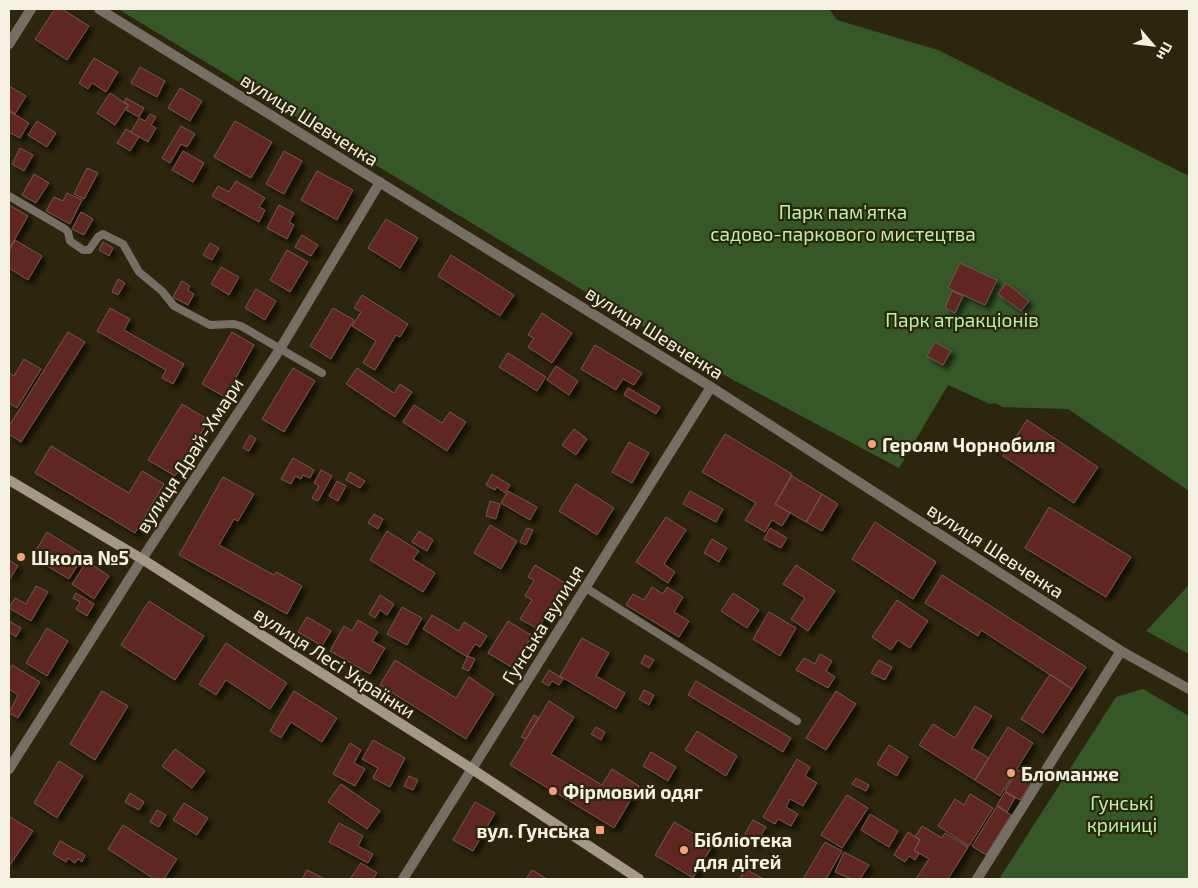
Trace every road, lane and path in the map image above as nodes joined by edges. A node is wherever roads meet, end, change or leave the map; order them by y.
1 (31, 9) edge
2 (99, 9) edge
3 (9, 44) edge
4 (380, 182) junction
5 (9, 196) edge
6 (280, 349) junction
7 (322, 372) dead end
8 (711, 387) junction
9 (9, 480) edge
10 (142, 559) junction
11 (586, 588) junction
12 (1122, 651) junction
13 (1189, 688) edge
14 (797, 721) dead end
15 (9, 769) edge
16 (472, 769) junction
17 (403, 879) edge
18 (639, 879) edge
19 (977, 879) edge

1 - 3 street
2 - 4 street, вулиця Шевченка
4 - 6 street, вулиця Драй-Хмари
4 - 8 street, вулиця Шевченка
5 - 6 lane
6 - 7 lane
6 - 10 street, вулиця Драй-Хмари
8 - 11 street, Гунська вулиця
8 - 12 street, вулиця Шевченка
9 - 10 street, вулиця Лесі Українки
10 - 15 street, вулиця Драй-Хмари
10 - 16 street, вулиця Лесі Українки
11 - 14 lane
11 - 16 street, Гунська вулиця
12 - 13 street, вулиця Шевченка
12 - 19 street
16 - 17 street, Гунська вулиця
16 - 18 street, вулиця Лесі Українки

